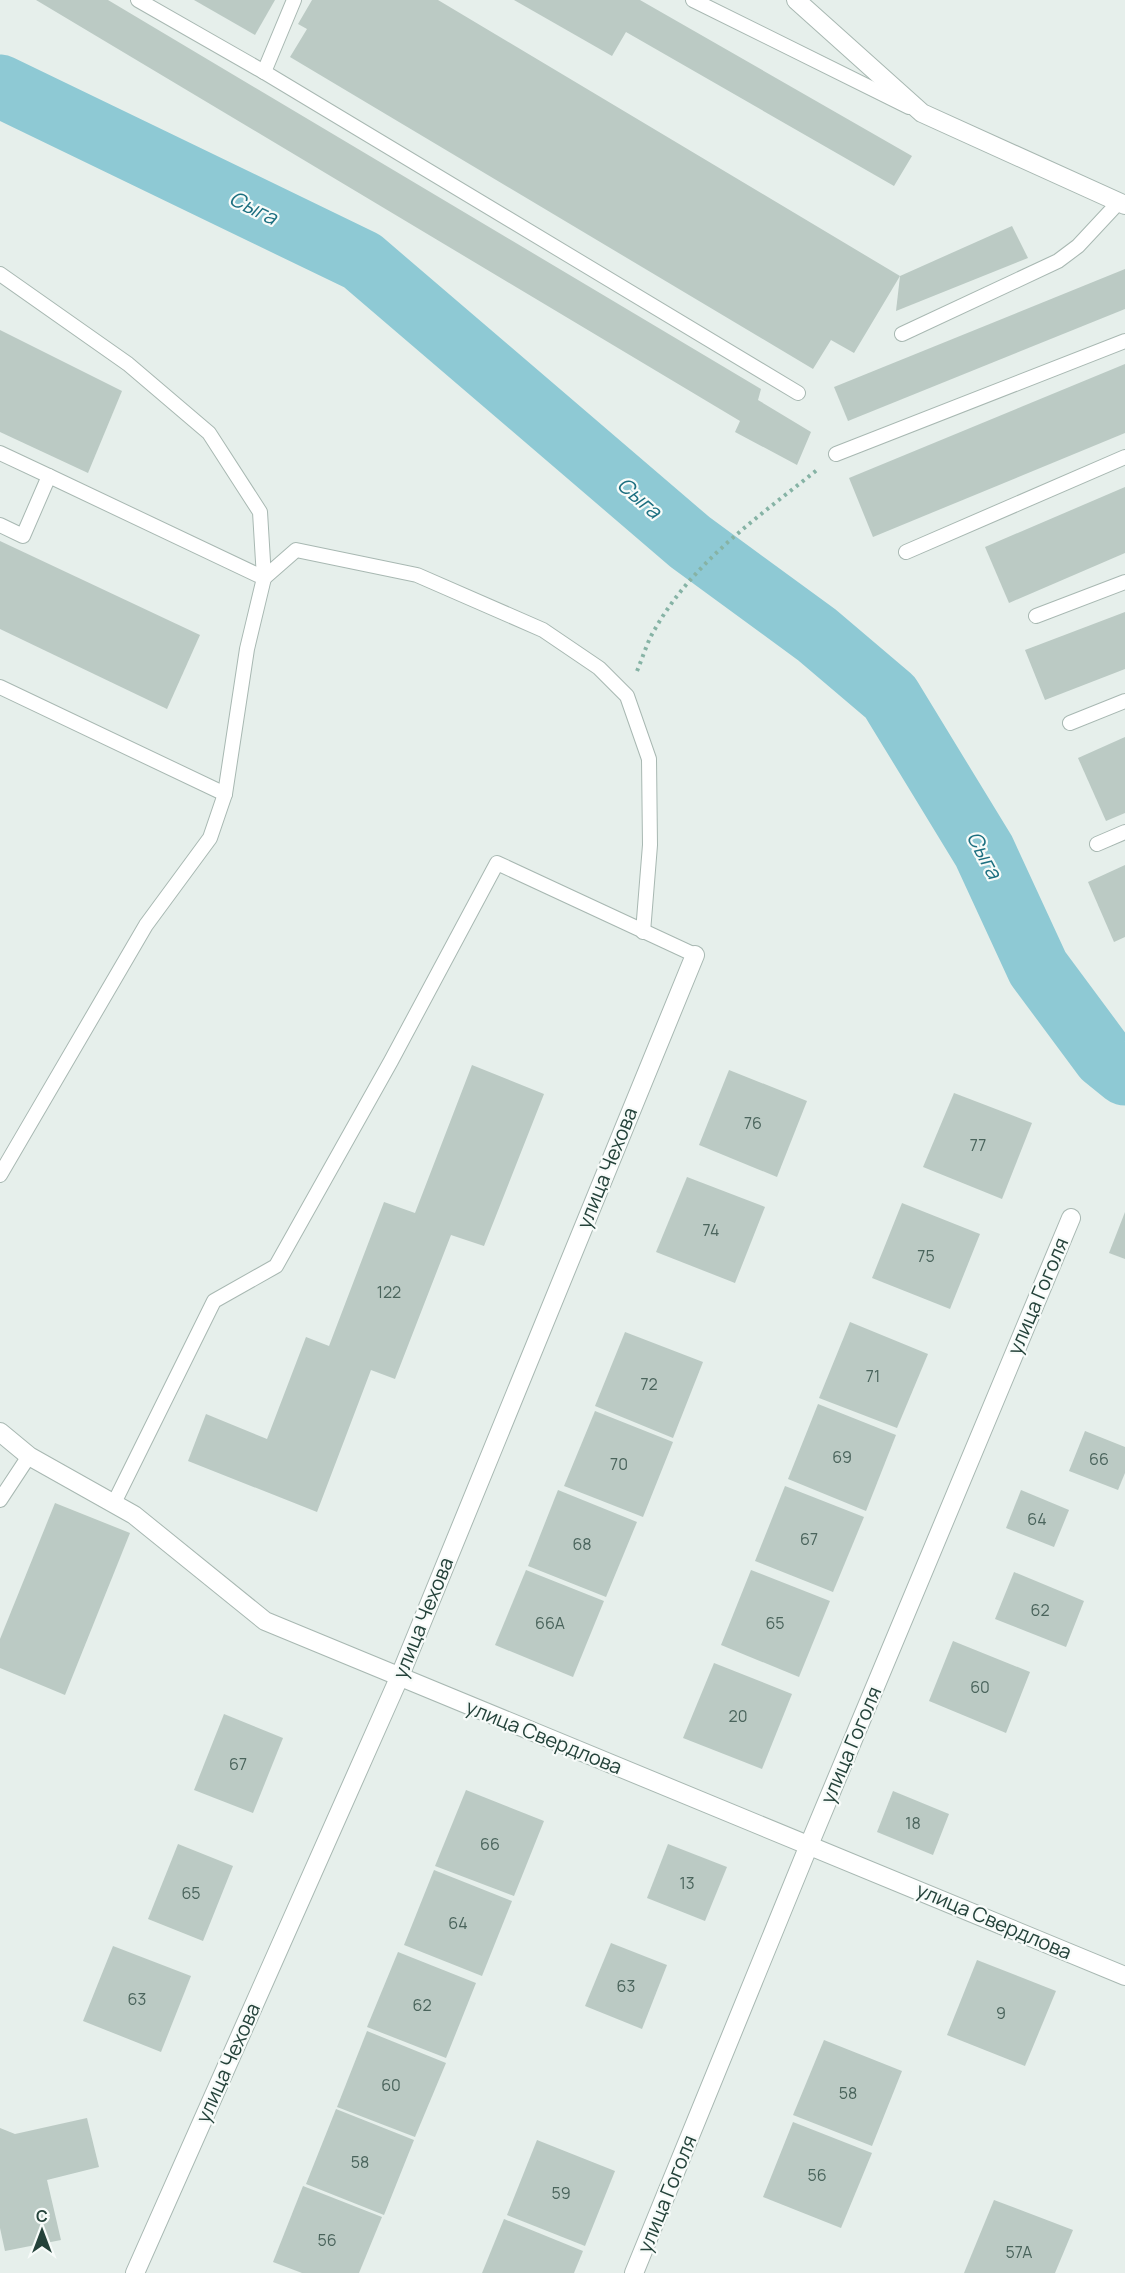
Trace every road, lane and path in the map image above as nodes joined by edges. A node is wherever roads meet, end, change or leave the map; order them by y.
1 (138, 0) edge
2 (294, 0) edge
3 (693, 0) edge
4 (796, 0) edge
5 (264, 72) junction
6 (922, 113) junction
7 (1122, 203) edge
8 (0, 274) edge
9 (902, 334) dead end
10 (1125, 341) edge
11 (798, 393) dead end
12 (0, 453) edge
13 (836, 454) joint
14 (1125, 457) edge
15 (49, 476) junction
16 (0, 525) edge
17 (906, 552) dead end
18 (264, 578) junction
19 (1125, 582) edge
20 (1036, 616) dead end
21 (0, 687) edge
22 (627, 696) junction
23 (1125, 701) edge
24 (1070, 723) dead end
25 (225, 794) junction
26 (1125, 832) edge
27 (1097, 844) dead end
28 (643, 932) junction
29 (694, 955) joint
30 (0, 1176) edge
31 (1071, 1218) dead end
32 (0, 1432) edge
33 (29, 1456) junction
34 (0, 1500) edge
35 (114, 1503) junction
36 (399, 1678) junction
37 (809, 1845) junction
38 (1125, 1976) edge
39 (135, 2273) edge
40 (634, 2273) edge

1 - 5 lane
2 - 5 lane
3 - 6 lane
4 - 6 street
5 - 11 lane
6 - 7 street
7 - 9 lane
8 - 18 lane
10 - 13 lane
12 - 15 lane
13 - 22 path
14 - 17 lane
15 - 16 lane
15 - 18 lane
18 - 22 lane
18 - 25 lane
19 - 20 lane
21 - 25 lane
22 - 28 lane
23 - 24 lane
25 - 30 lane
26 - 27 lane
28 - 29 lane
28 - 35 lane
29 - 36 street, улица Чехова
31 - 37 street, улица Гоголя
32 - 33 street, улица Свердлова
33 - 34 lane
33 - 35 street, улица Свердлова
35 - 36 street, улица Свердлова
36 - 37 street, улица Свердлова
36 - 39 street, улица Чехова
37 - 38 street, улица Свердлова
37 - 40 street, улица Гоголя

